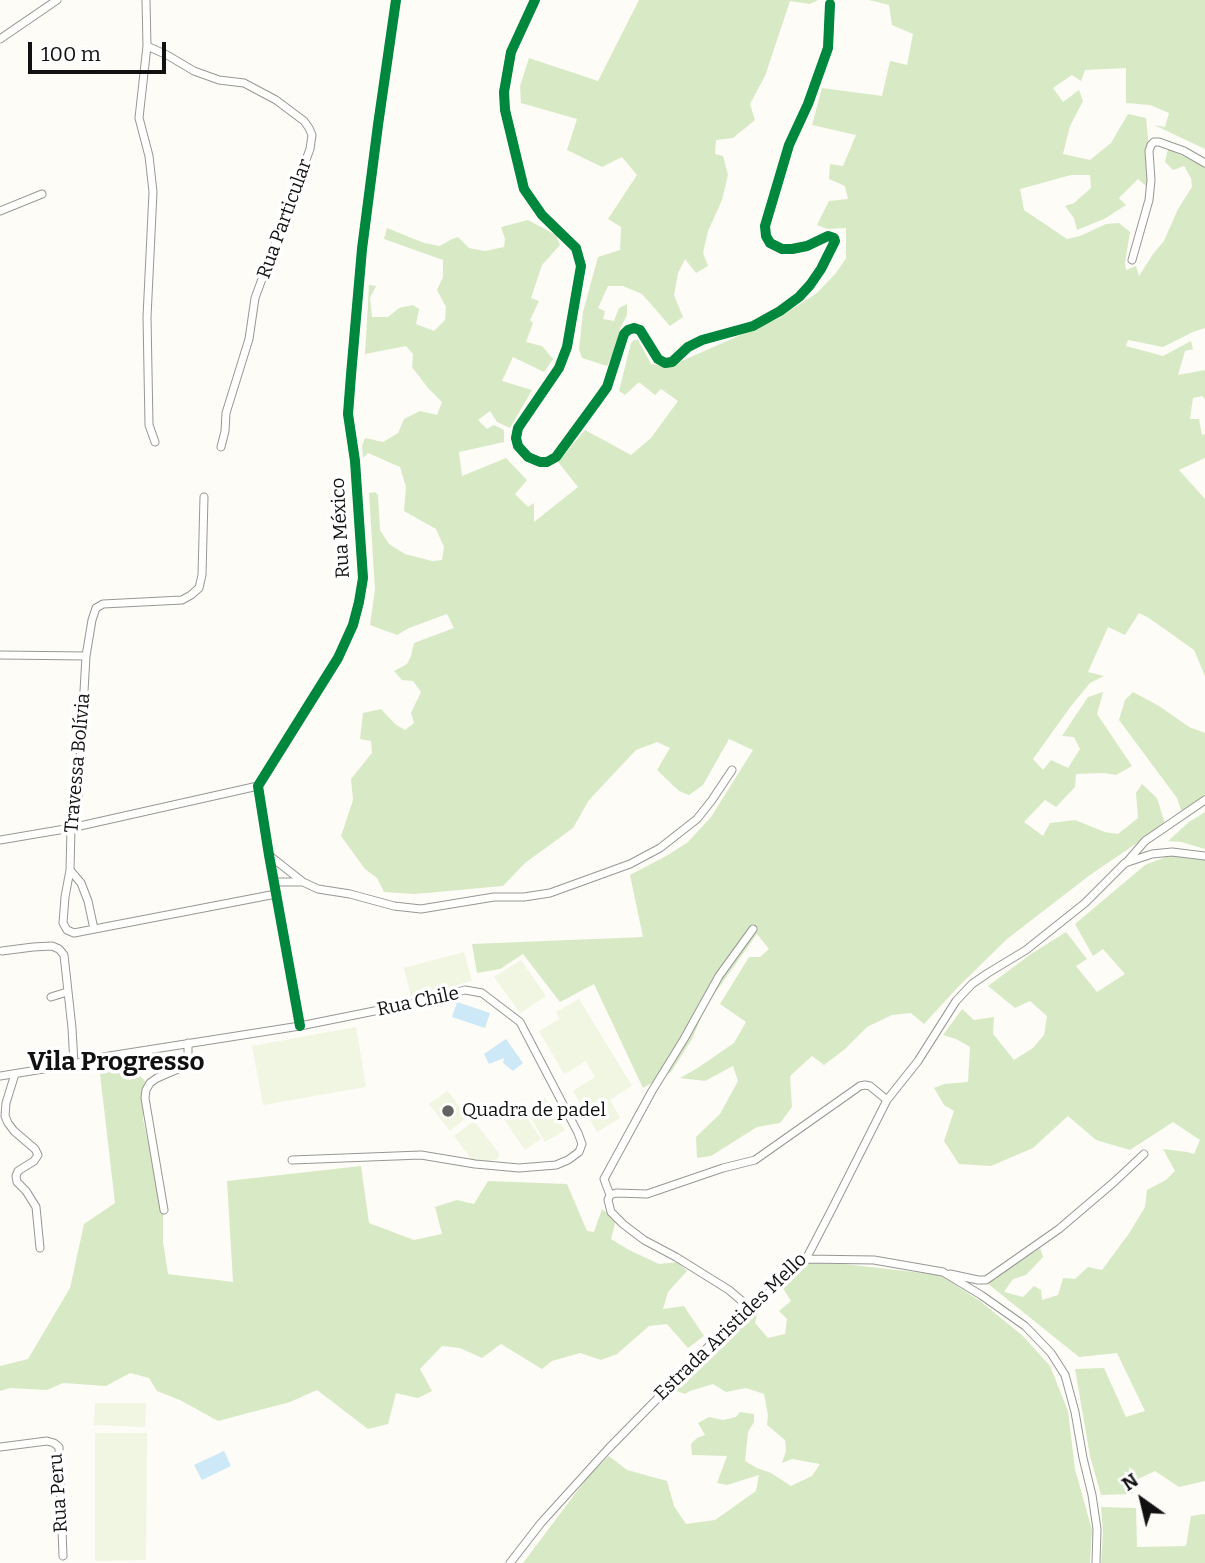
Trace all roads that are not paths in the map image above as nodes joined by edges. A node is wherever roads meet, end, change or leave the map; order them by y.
1 (57, 0) edge
2 (146, 0) edge
3 (396, 0) edge
4 (535, 0) edge
5 (830, 4) dead end
6 (0, 39) edge
7 (147, 46) junction
8 (1205, 163) edge
9 (42, 194) dead end
10 (0, 211) edge
11 (1132, 260) dead end
12 (155, 442) dead end
13 (221, 447) dead end
14 (204, 497) dead end
15 (0, 656) edge
16 (86, 656) junction
17 (732, 770) dead end
18 (258, 786) junction
19 (1205, 800) edge
20 (71, 828) junction
21 (0, 840) edge
22 (269, 855) junction
23 (1205, 856) edge
24 (1125, 863) junction
25 (70, 870) junction
26 (303, 882) junction
27 (274, 883) junction
28 (276, 894) junction
29 (94, 929) junction
30 (753, 929) dead end
31 (2, 951) dead end
32 (67, 992) junction
33 (51, 997) dead end
34 (300, 1026) junction
35 (188, 1043) junction
36 (74, 1064) junction
37 (15, 1074) junction
38 (0, 1076) edge
39 (887, 1100) junction
40 (1144, 1154) dead end
41 (292, 1160) dead end
42 (610, 1195) junction
43 (164, 1210) dead end
44 (40, 1248) dead end
45 (806, 1259) junction
46 (943, 1272) junction
47 (750, 1308) junction
48 (0, 1447) edge
49 (62, 1556) dead end
50 (510, 1563) edge
51 (1096, 1563) edge

1 - 6 street
2 - 7 street
3 - 18 street, Rua México
4 - 5 street
7 - 12 street
7 - 13 street, Rua Particular
8 - 11 street
9 - 10 street
14 - 16 street, Travessa Bolívia
15 - 16 street
16 - 20 street, Travessa Bolívia
17 - 26 street
18 - 20 street
18 - 22 street
19 - 24 street
20 - 21 street
20 - 25 street, Travessa Bolívia
22 - 26 street
22 - 27 street
23 - 24 street, Estrada Aristides Mello
24 - 39 street, Estrada Aristides Mello
25 - 29 street
25 - 29 street, Travessa Bolívia
26 - 27 street
27 - 28 street
28 - 29 street, Travessa Bolívia
28 - 34 street
30 - 42 street
31 - 32 street
32 - 33 street
32 - 36 street
34 - 35 street, Rua Chile
34 - 41 street, Rua Chile
35 - 36 street, Rua Chile
35 - 43 street
36 - 37 street, Rua Chile
37 - 38 street, Rua Chile
37 - 44 street
39 - 42 street
39 - 45 street, Estrada Aristides Mello
40 - 46 street
42 - 47 street
45 - 46 street
45 - 47 street, Estrada Aristides Mello
46 - 51 street
47 - 50 street, Estrada Aristides Mello
48 - 49 street, Rua Peru

